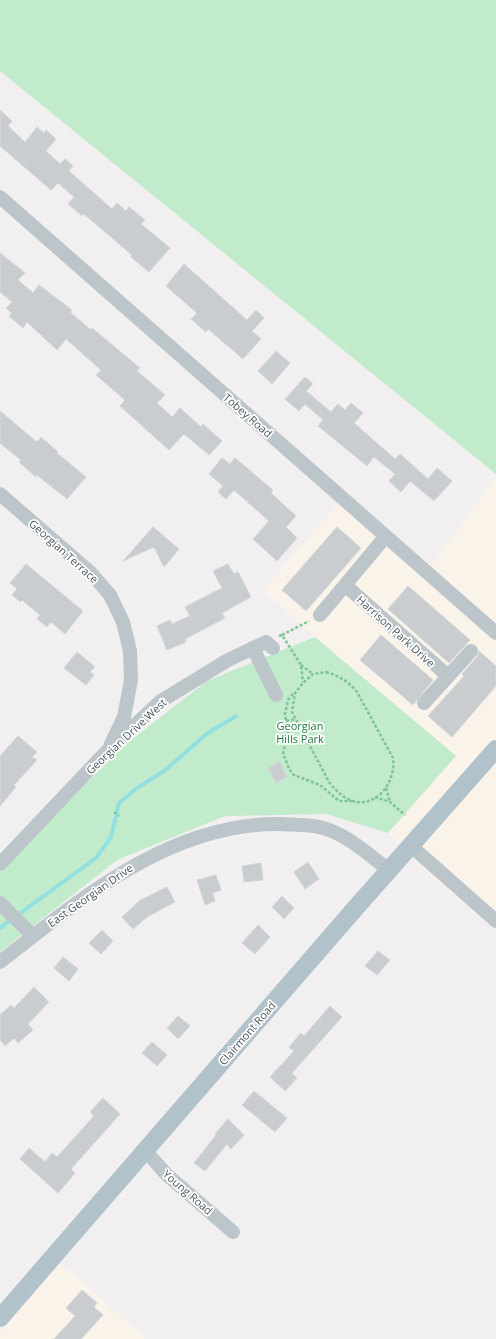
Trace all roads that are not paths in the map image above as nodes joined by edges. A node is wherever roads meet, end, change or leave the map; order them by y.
1 (0, 197) edge
2 (0, 494) edge
3 (386, 536) junction
4 (345, 585) junction
5 (320, 615) road end
6 (496, 632) edge
7 (270, 645) road end
8 (253, 648) junction
9 (471, 651) dead end
10 (448, 676) junction
11 (276, 695) dead end
12 (424, 703) dead end
13 (496, 749) edge
14 (107, 751) junction
15 (410, 845) junction
16 (0, 864) edge
17 (389, 870) junction
18 (0, 904) edge
19 (496, 921) edge
20 (33, 936) junction
21 (0, 962) edge
22 (145, 1150) junction
23 (233, 1232) dead end
24 (0, 1318) edge

1 - 3 street, Tobey Road
2 - 14 street, Georgian Terrace
3 - 4 street
3 - 6 street, Tobey Road
4 - 5 street
4 - 10 street, Harrison Park Drive
7 - 8 street, Georgian Drive West
8 - 11 street
8 - 14 street, Georgian Drive West
9 - 10 street
10 - 12 street
13 - 15 main road, Clairmont Road
14 - 16 street, Georgian Drive West
15 - 17 main road, Clairmont Road
15 - 19 street
17 - 20 street, East Georgian Drive
17 - 22 main road, Clairmont Road
18 - 20 street
20 - 21 street, East Georgian Drive
22 - 23 street, Young Road
22 - 24 main road, Clairmont Road

